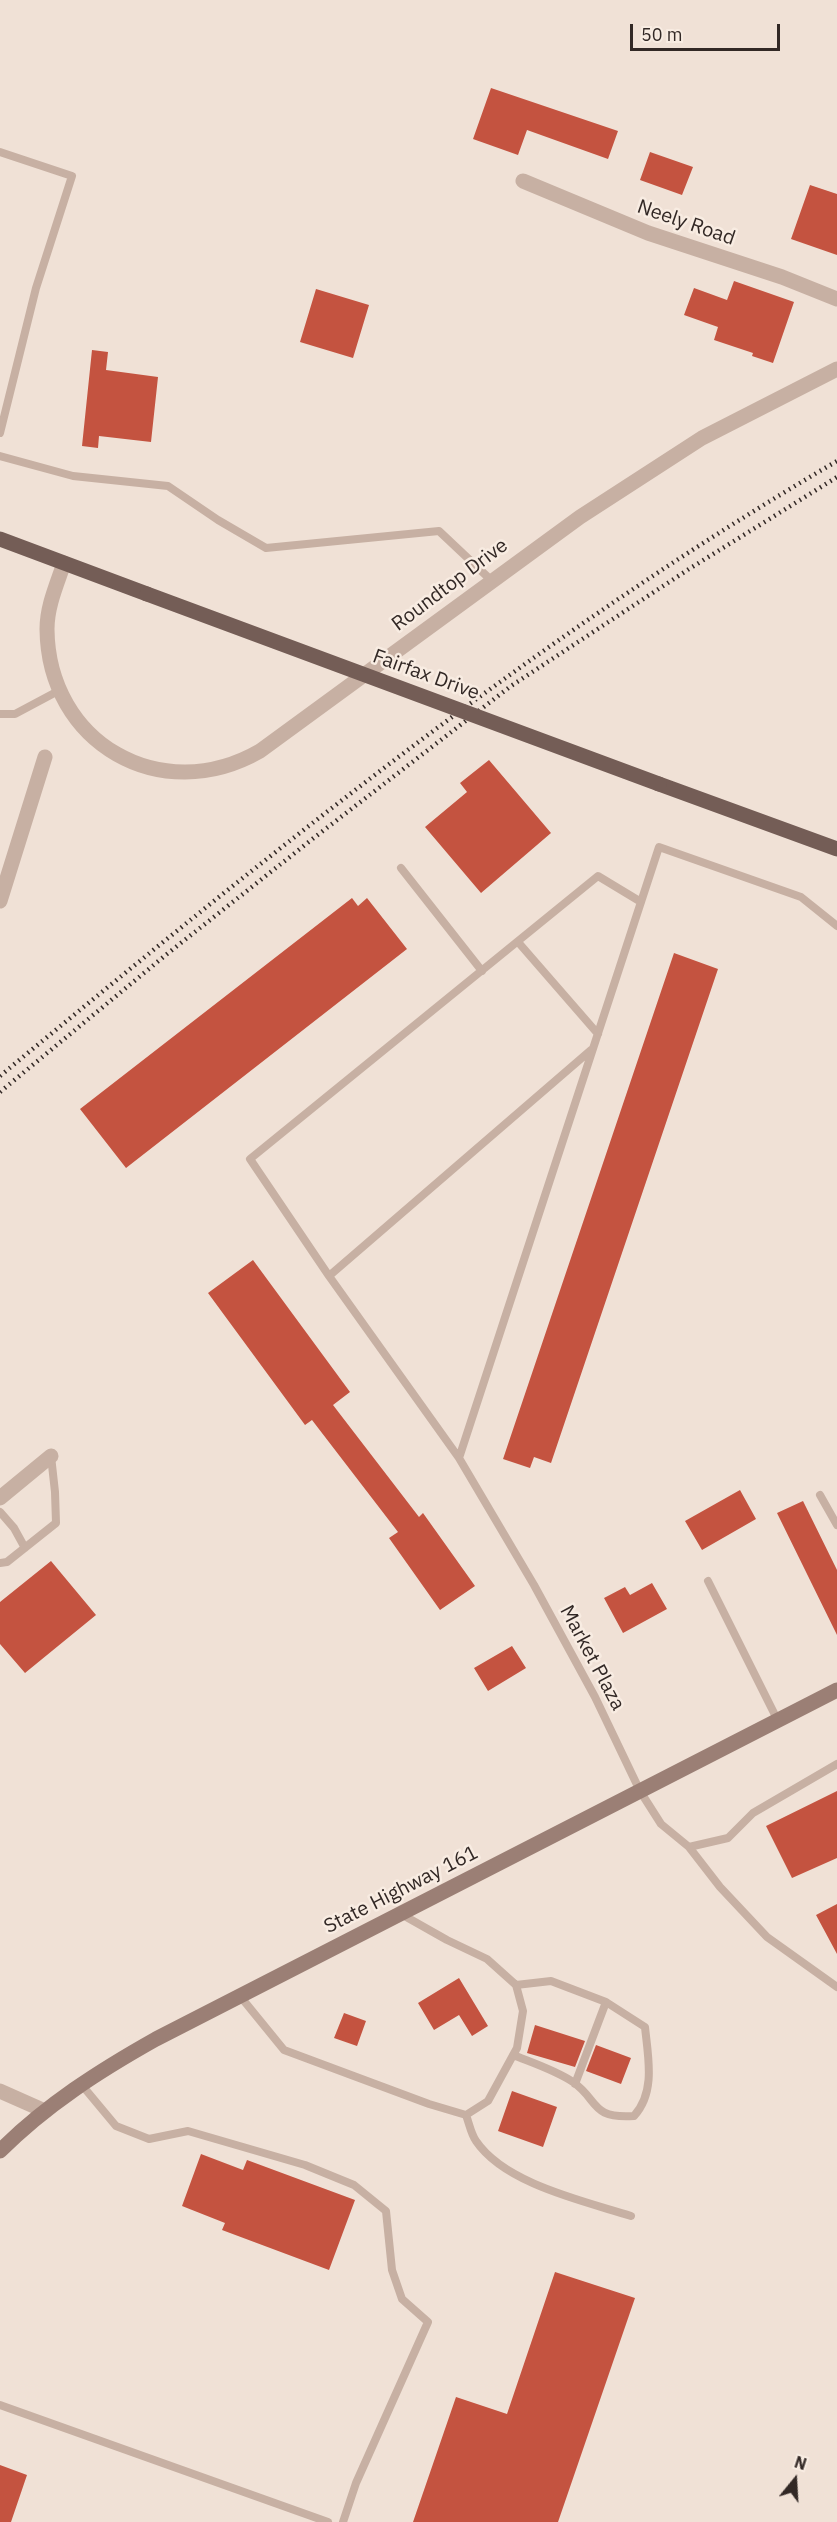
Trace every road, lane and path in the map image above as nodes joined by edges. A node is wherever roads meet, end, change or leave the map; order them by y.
1 (0, 152) edge
2 (523, 181) dead end
3 (837, 299) edge
4 (837, 369) edge
5 (0, 433) edge
6 (0, 456) edge
7 (0, 539) edge
8 (64, 563) junction
9 (492, 581) junction
10 (60, 690) junction
11 (0, 714) edge
12 (45, 757) dead end
13 (837, 849) edge
14 (401, 868) dead end
15 (0, 901) edge
16 (641, 902) junction
17 (837, 926) edge
18 (518, 942) junction
19 (482, 971) junction
20 (598, 1034) junction
21 (592, 1049) junction
22 (329, 1276) junction
23 (51, 1456) joint
24 (459, 1458) junction
25 (820, 1495) dead end
26 (0, 1498) edge
27 (0, 1512) edge
28 (837, 1525) edge
29 (26, 1548) junction
30 (0, 1563) edge
31 (708, 1581) dead end
32 (837, 1690) edge
33 (778, 1721) junction
34 (837, 1764) edge
35 (640, 1791) junction
36 (690, 1847) junction
37 (401, 1914) junction
38 (516, 1985) junction
39 (837, 1987) edge
40 (240, 1996) junction
41 (606, 2002) junction
42 (513, 2055) junction
43 (81, 2084) junction
44 (575, 2084) junction
45 (0, 2091) edge
46 (45, 2111) junction
47 (466, 2115) junction
48 (0, 2151) edge
49 (631, 2216) dead end
50 (0, 2405) edge
51 (328, 2522) edge
52 (343, 2522) edge

1 - 5 lane
2 - 3 street, Neely Road
4 - 9 street, Roundtop Drive
6 - 9 lane
7 - 8 main road, Fairfax Drive
8 - 10 street, Roundtop Drive
8 - 13 main road, Fairfax Drive, bridge
9 - 10 street, Roundtop Drive
10 - 11 lane
12 - 15 street
14 - 19 lane
16 - 17 lane
16 - 18 lane
16 - 20 lane
18 - 19 lane
18 - 20 lane
19 - 22 lane, Market Plaza
20 - 21 lane
21 - 22 lane
21 - 24 lane
22 - 24 lane, Market Plaza
23 - 26 street
23 - 29 lane
24 - 35 lane, Market Plaza
25 - 28 lane
27 - 29 lane
29 - 30 lane
31 - 33 lane
32 - 33 main road, State Highway 161
33 - 35 main road, State Highway 161
34 - 36 lane
35 - 36 lane, Market Plaza
35 - 37 main road, State Highway 161
36 - 39 lane, Market Plaza
37 - 38 lane
37 - 40 main road, State Highway 161
38 - 41 lane
38 - 42 lane
40 - 43 main road, State Highway 161
40 - 47 lane
41 - 44 lane
41 - 44 lane
42 - 44 lane
42 - 47 lane
43 - 46 main road, State Highway 161
43 - 52 lane
45 - 46 street
46 - 48 main road, State Highway 161
47 - 49 lane
50 - 51 lane

